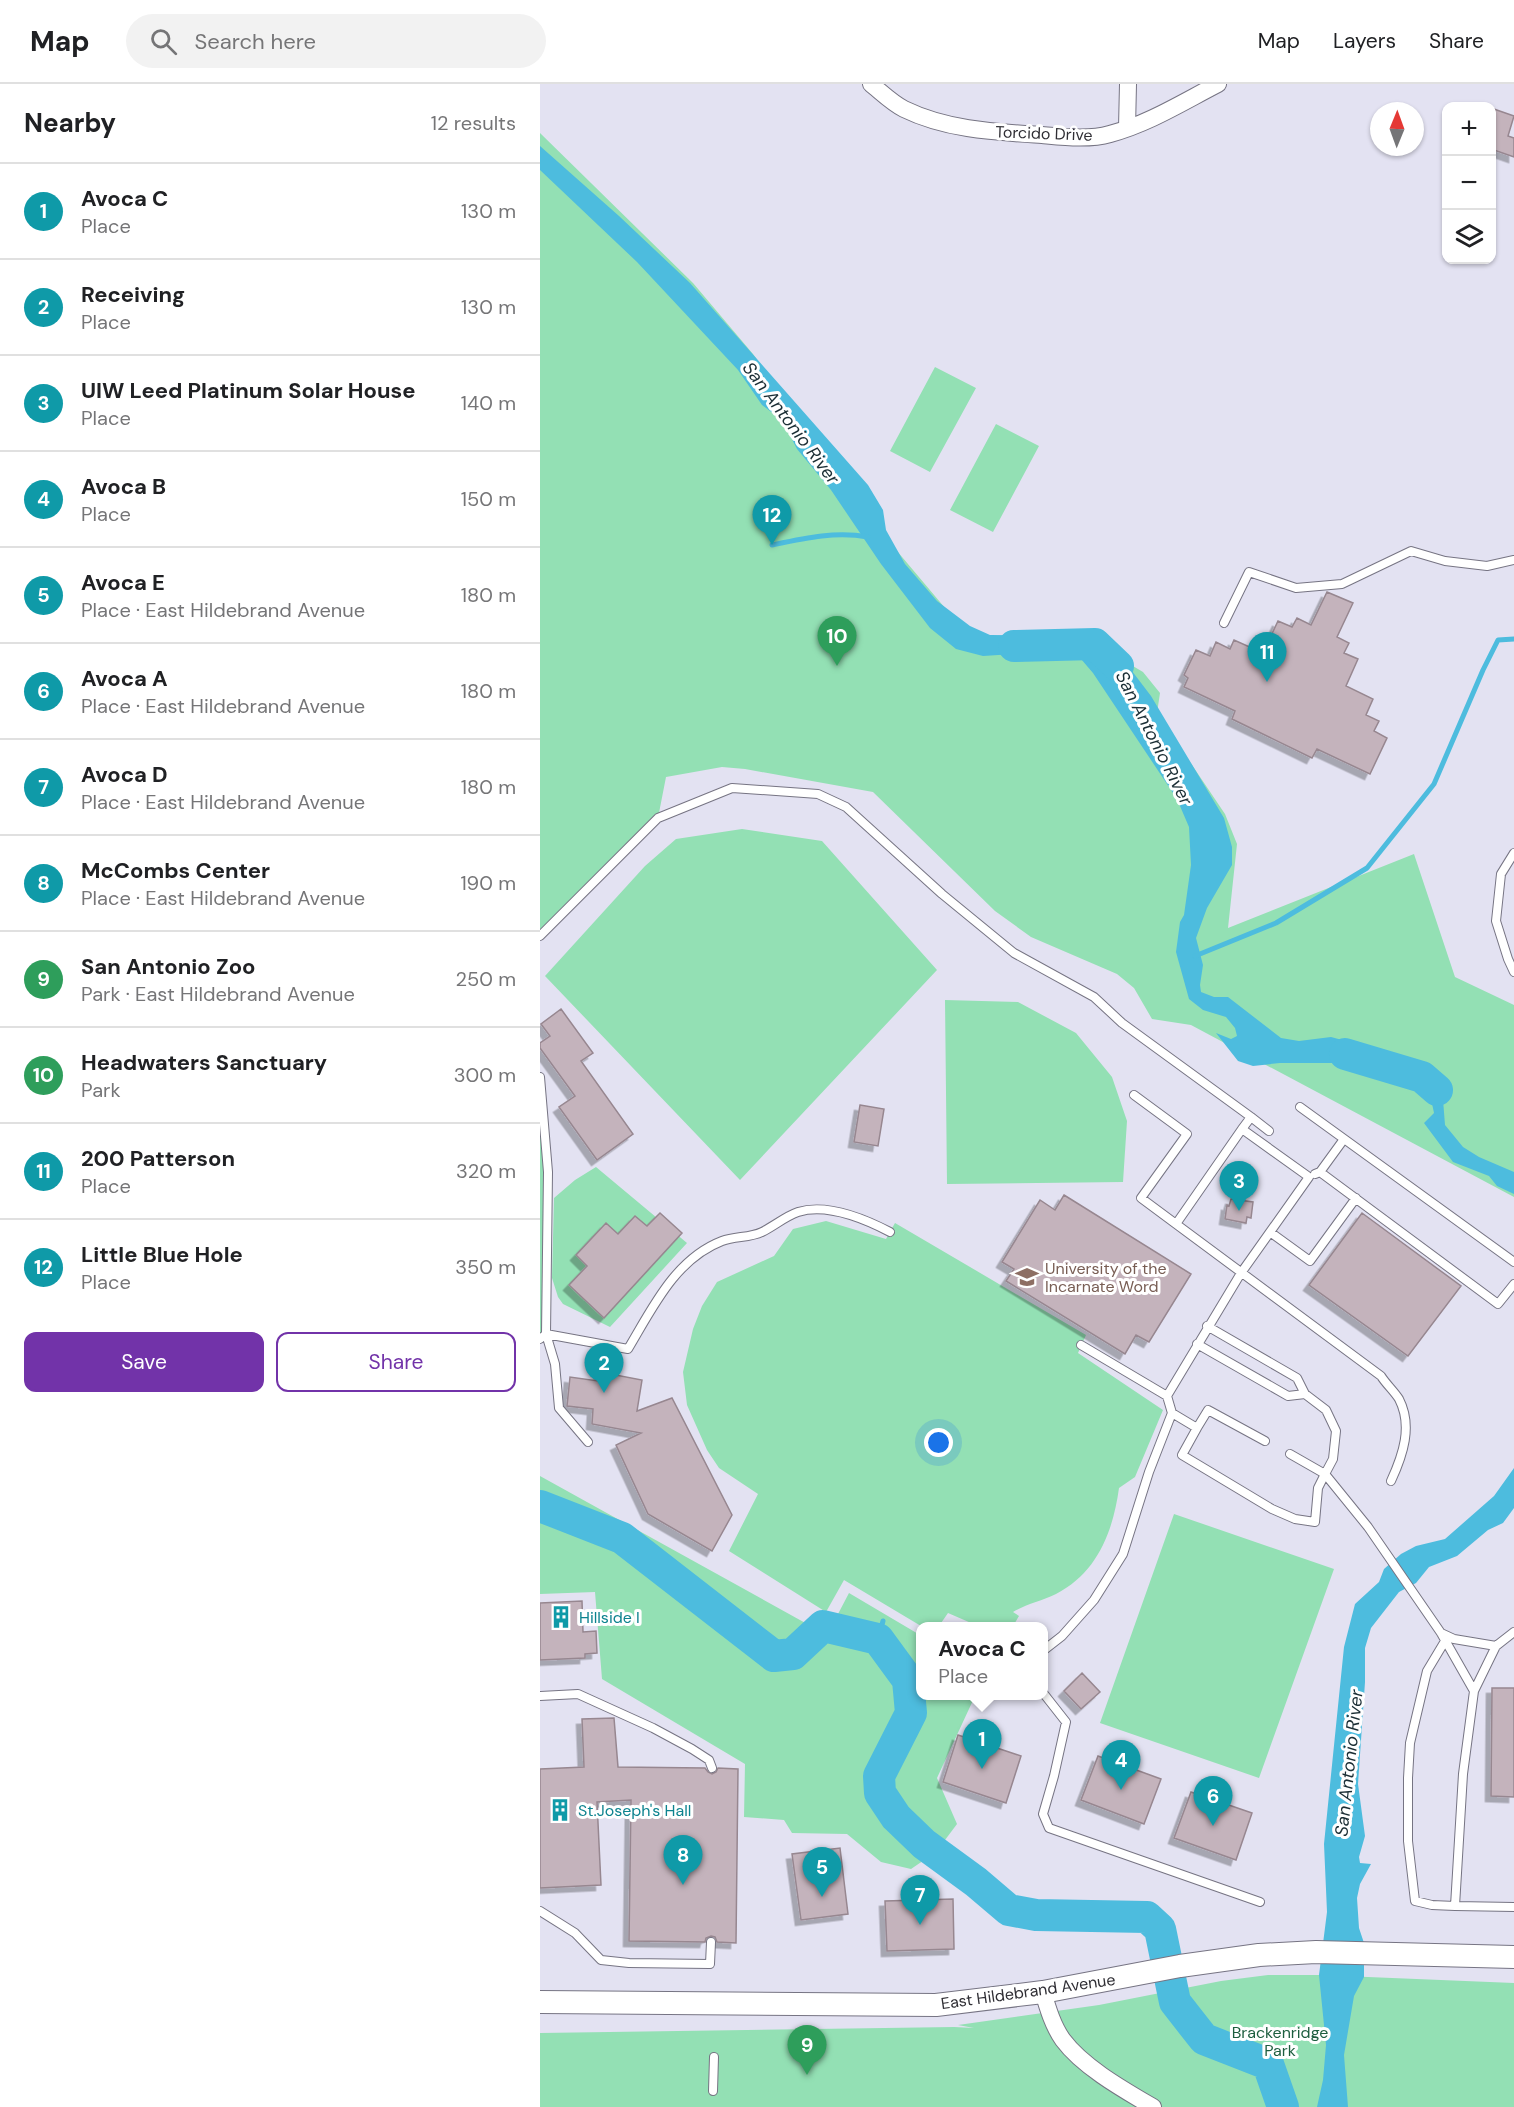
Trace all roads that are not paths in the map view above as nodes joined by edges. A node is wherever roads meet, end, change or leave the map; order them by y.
1 (871, 84) edge
2 (1128, 84) edge
3 (1218, 84) edge
4 (1127, 128) junction
5 (1514, 560) edge
6 (1224, 623) dead end
7 (1514, 853) edge
8 (540, 936) edge
9 (1514, 972) edge
10 (540, 1077) edge
11 (1134, 1095) dead end
12 (1300, 1107) dead end
13 (1251, 1117) junction
14 (1242, 1129) junction
15 (1269, 1131) dead end
16 (1344, 1139) junction
17 (1320, 1172) junction
18 (1310, 1177) junction
19 (1356, 1198) junction
20 (1176, 1224) junction
21 (890, 1232) dead end
22 (1270, 1233) junction
23 (1514, 1262) edge
24 (1241, 1272) junction
25 (1514, 1284) edge
26 (1207, 1326) junction
27 (543, 1336) edge
28 (1197, 1344) junction
29 (1081, 1345) dead end
30 (1305, 1394) junction
31 (1167, 1396) junction
32 (1172, 1413) junction
33 (1197, 1428) junction
34 (1265, 1441) dead end
35 (588, 1442) dead end
36 (1290, 1454) dead end
37 (1325, 1474) junction
38 (1391, 1481) dead end
39 (1514, 1632) edge
40 (1443, 1637) junction
41 (1496, 1646) junction
42 (1048, 1647) edge
43 (1474, 1691) junction
44 (540, 1696) edge
45 (1048, 1699) edge
46 (712, 1768) dead end
47 (1260, 1902) dead end
48 (1455, 1906) junction
49 (1514, 1907) edge
50 (540, 1911) edge
51 (711, 1942) dead end
52 (1514, 1957) edge
53 (1043, 1992) junction
54 (540, 2002) edge
55 (714, 2057) dead end
56 (713, 2091) dead end
57 (1153, 2107) edge

1 - 4 street, Torcido Drive
2 - 4 street
3 - 4 street, Torcido Drive
5 - 6 lane
7 - 9 lane
8 - 13 lane
10 - 27 lane
11 - 20 lane
12 - 16 lane
13 - 14 lane
13 - 15 lane
14 - 18 lane
14 - 20 lane
16 - 17 lane
16 - 23 lane
17 - 18 lane
17 - 19 lane
18 - 22 lane
19 - 22 lane
19 - 25 lane
20 - 24 lane
21 - 27 lane
22 - 24 lane
24 - 26 lane
24 - 38 lane
26 - 28 lane
26 - 30 lane
27 - 35 lane
28 - 30 lane
28 - 31 lane
29 - 31 lane
30 - 37 lane
31 - 32 lane
32 - 33 lane
32 - 42 lane
33 - 34 lane
33 - 37 lane
36 - 37 lane
37 - 40 lane
39 - 41 lane
40 - 41 lane
40 - 43 lane
40 - 48 lane
41 - 43 lane
43 - 48 lane
44 - 46 lane
45 - 47 lane
48 - 49 lane
50 - 51 lane
52 - 53 main road, East Hildebrand Avenue
53 - 54 main road, East Hildebrand Avenue
53 - 57 street
55 - 56 lane

